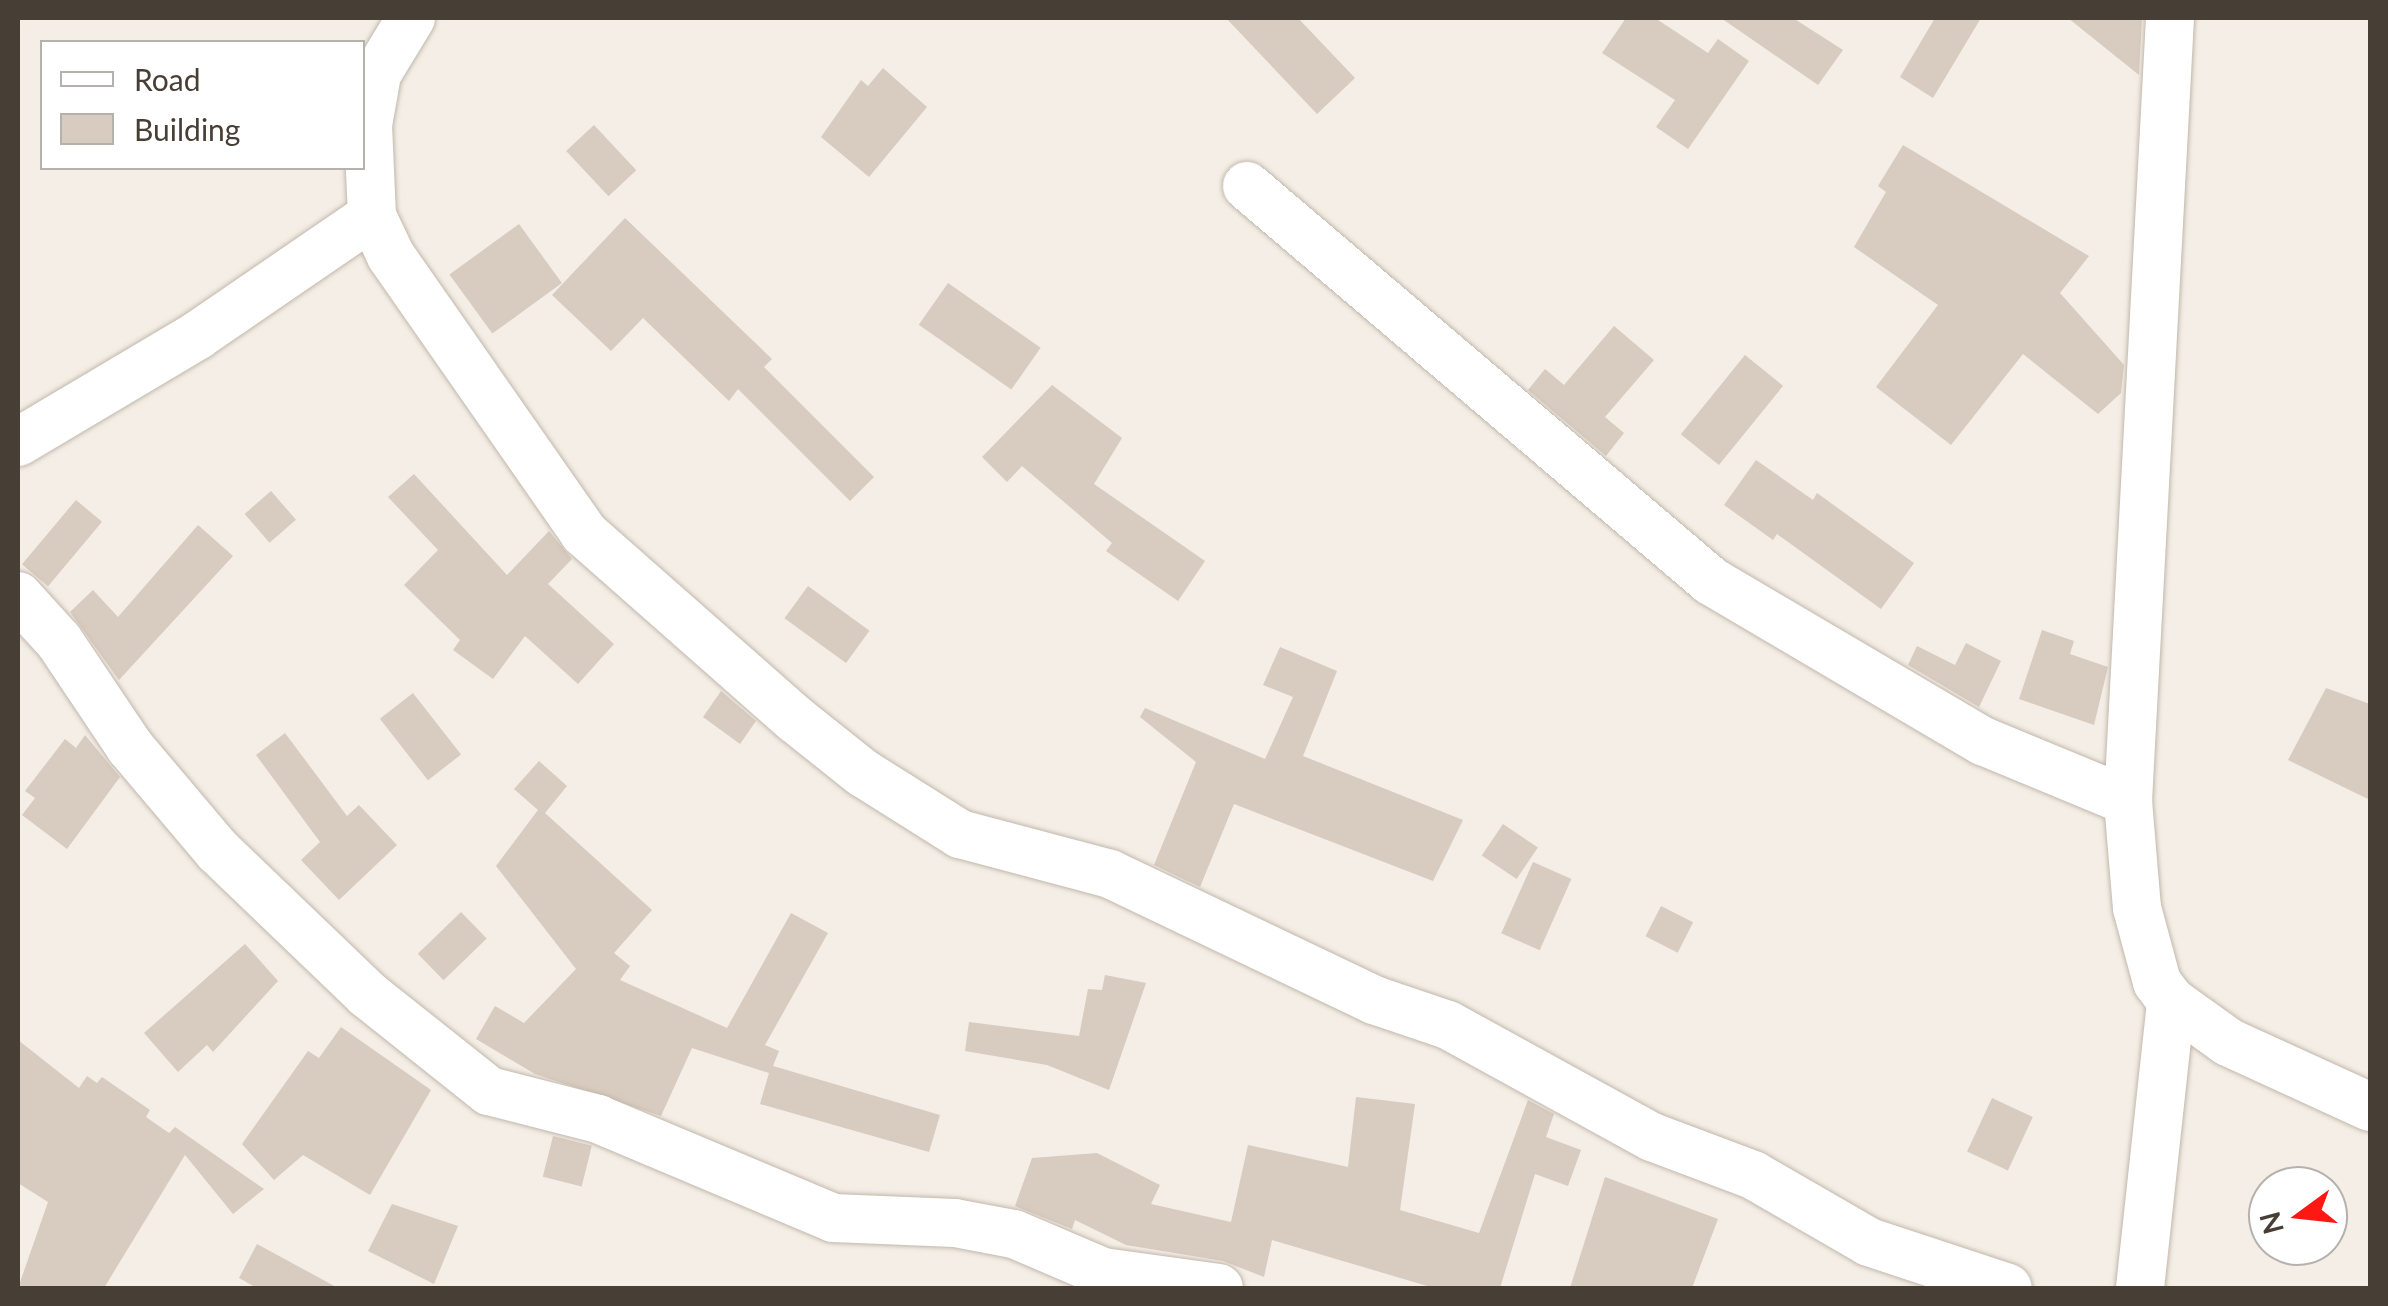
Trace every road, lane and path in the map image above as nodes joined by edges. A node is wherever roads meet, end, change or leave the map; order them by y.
1 (412, 18) edge
2 (2170, 18) edge
3 (1246, 186) dead end
4 (372, 216) junction
5 (18, 442) edge
6 (18, 596) edge
7 (2128, 801) junction
8 (2170, 1001) junction
9 (2370, 1107) edge
10 (1124, 1282) edge
11 (1219, 1288) edge
12 (2008, 1288) edge
13 (2140, 1288) edge

1 - 4 street
2 - 7 street
3 - 7 street
4 - 5 street
4 - 12 street
6 - 10 street
7 - 8 street
8 - 9 street
8 - 13 street
10 - 11 street

